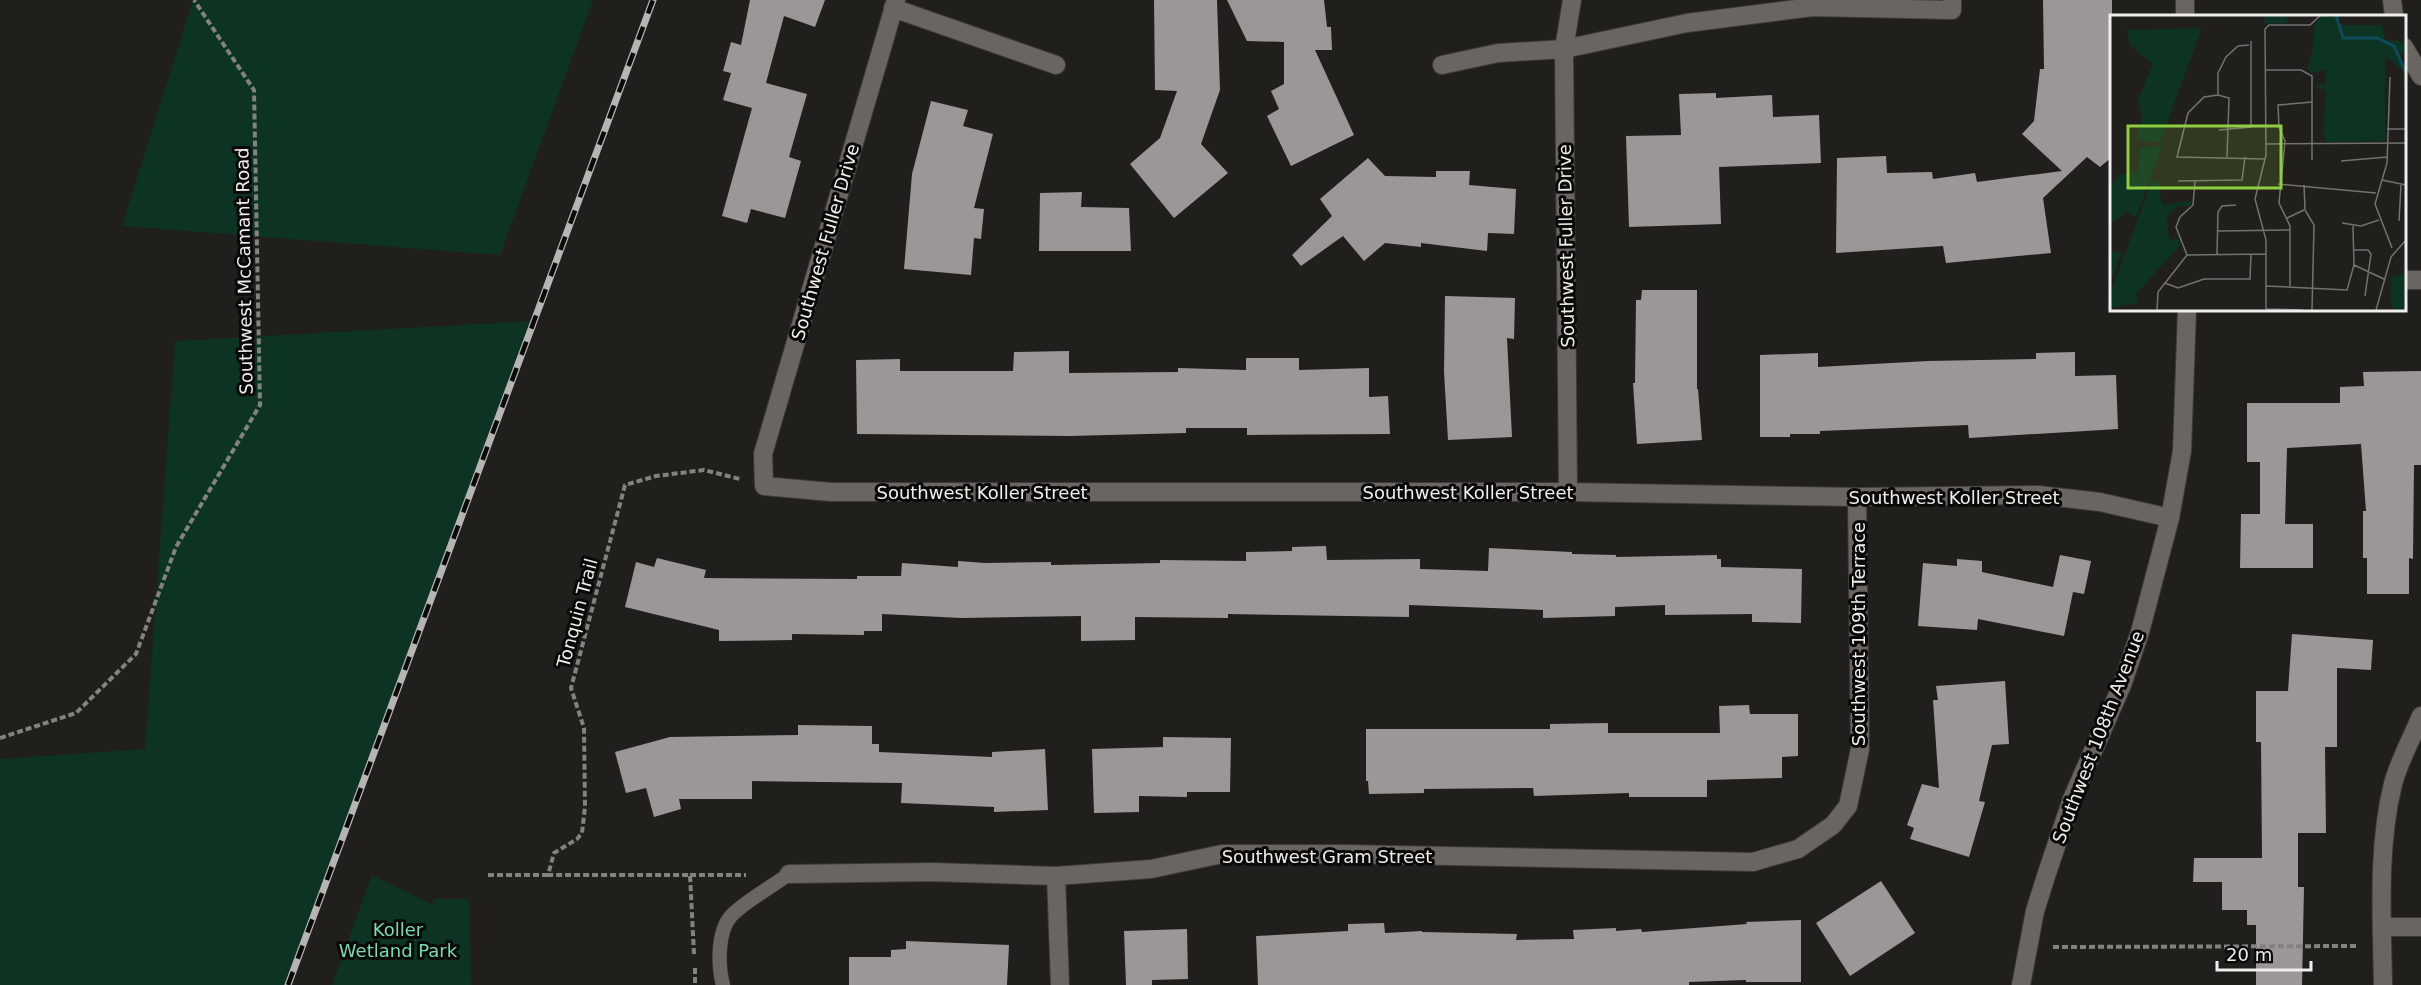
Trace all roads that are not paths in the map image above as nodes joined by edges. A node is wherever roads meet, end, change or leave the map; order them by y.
1 (1572, 0) edge
2 (2392, 0) edge
3 (894, 4) edge
4 (1952, 5) edge
5 (2394, 15) edge
6 (1564, 50) junction
7 (2406, 50) edge
8 (1056, 65) dead end
9 (1442, 65) dead end
10 (2421, 76) edge
11 (2187, 310) edge
12 (764, 486) joint
13 (1569, 492) junction
14 (1857, 497) junction
15 (2170, 518) junction
16 (2421, 716) edge
17 (1848, 806) joint
18 (789, 874) joint
19 (1056, 876) junction
20 (2382, 927) junction
21 (2421, 927) edge
22 (723, 985) edge
23 (1060, 985) edge
24 (2021, 985) edge
25 (2383, 985) edge

1 - 6 street, Southwest Fuller Drive
2 - 5 street
3 - 8 street
3 - 12 street, Southwest Fuller Drive
4 - 6 street
6 - 9 street
6 - 13 street, Southwest Fuller Drive
7 - 10 street
11 - 15 street, Southwest 108th Avenue
12 - 13 street, Southwest Koller Street
13 - 14 street, Southwest Koller Street
14 - 15 street, Southwest Koller Street
14 - 17 street, Southwest 109th Terrace
15 - 24 street, Southwest 108th Avenue
16 - 20 street
17 - 19 street, Southwest Gram Street
18 - 19 street, Southwest Gram Street
18 - 22 lane
19 - 23 street
20 - 21 street
20 - 25 street

